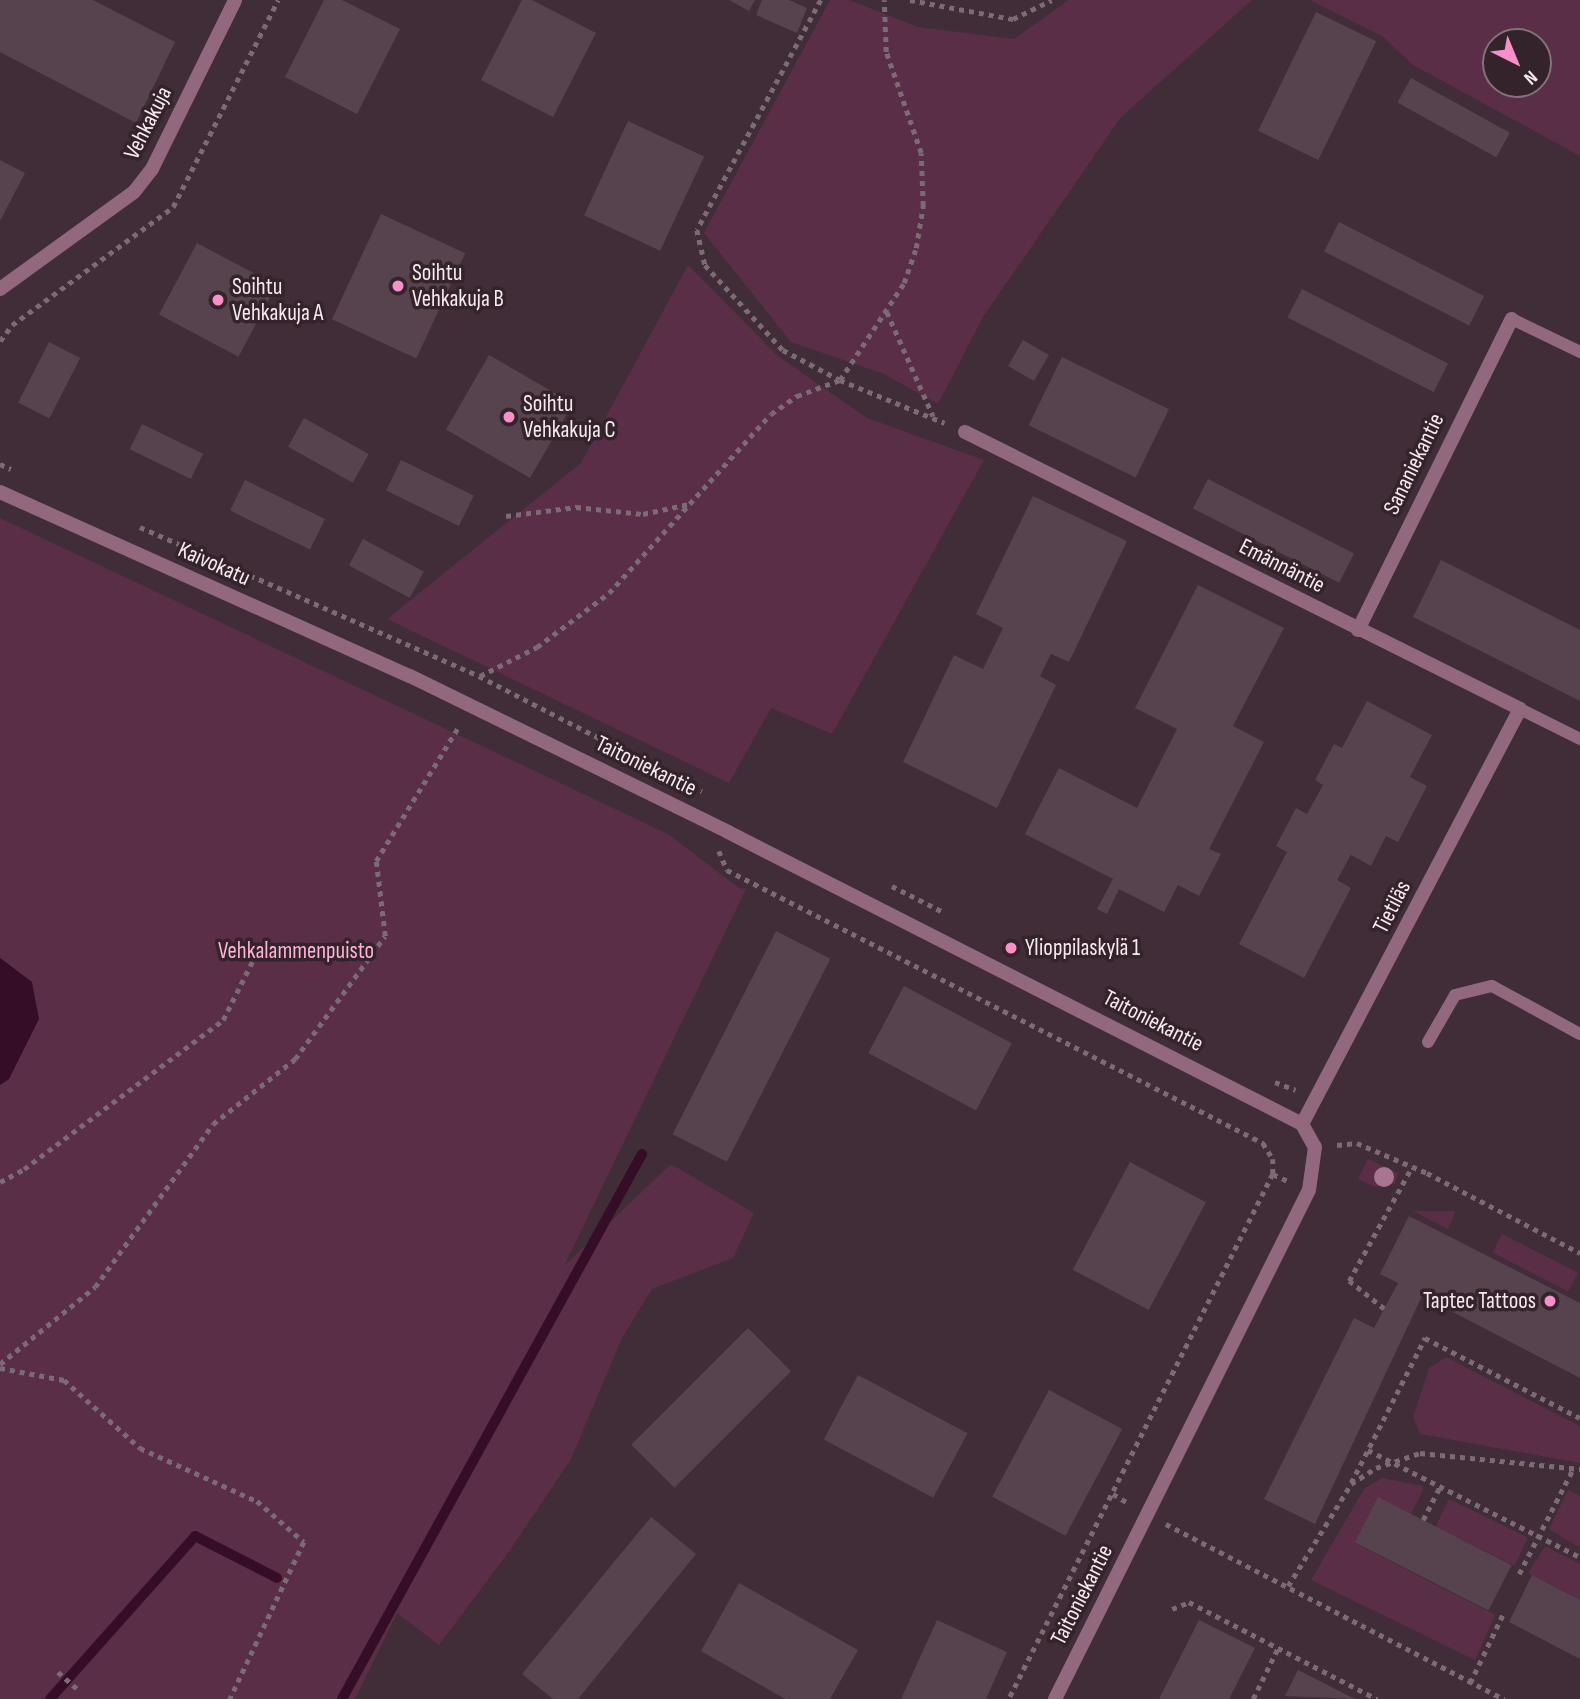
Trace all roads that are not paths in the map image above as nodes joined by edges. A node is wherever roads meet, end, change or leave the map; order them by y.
1 (235, 0) edge
2 (0, 289) edge
3 (1512, 319) joint
4 (1580, 352) edge
5 (965, 432) road end
6 (0, 492) edge
7 (1358, 629) junction
8 (410, 676) joint
9 (1520, 709) junction
10 (1580, 739) edge
11 (1580, 1034) edge
12 (1428, 1042) dead end
13 (1302, 1125) junction
14 (1055, 1699) edge

1 - 2 street, Vehkakuja
3 - 4 lane
3 - 7 street, Sananiekantie
5 - 7 street, Emännäntie
6 - 8 street, Kaivokatu
7 - 9 street, Emännäntie
8 - 13 street, Taitoniekantie
9 - 10 lane, Emännäntie
9 - 13 street, Tietiläs
11 - 12 lane
13 - 14 street, Taitoniekantie

